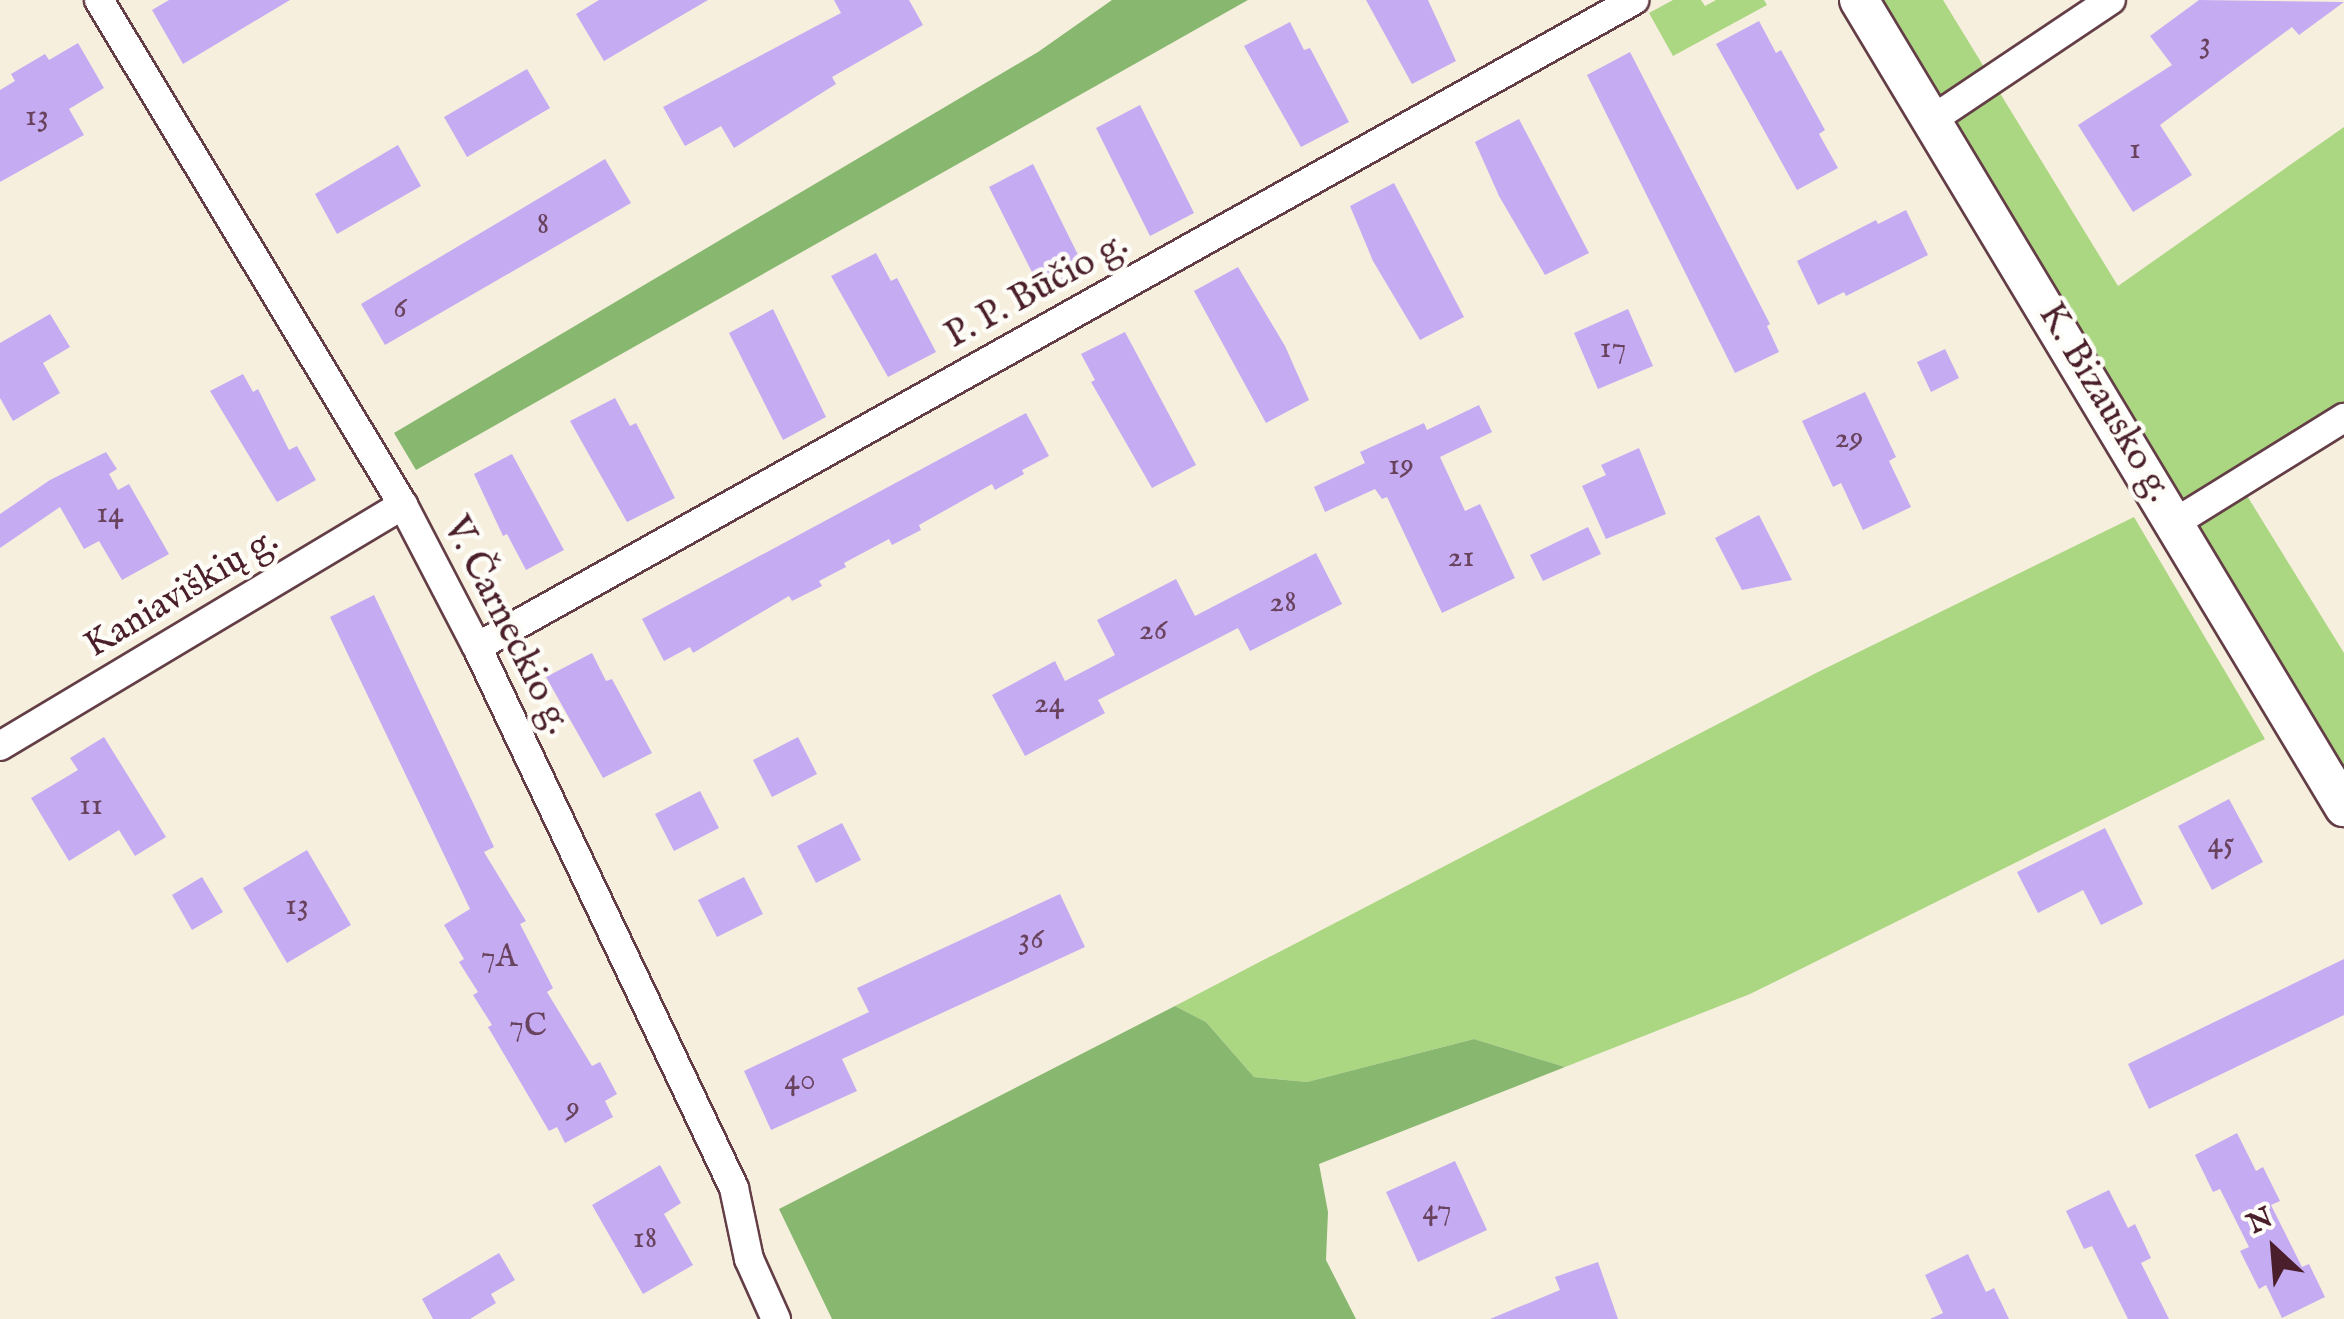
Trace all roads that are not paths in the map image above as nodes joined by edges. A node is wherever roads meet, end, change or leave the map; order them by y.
1 (100, 0) edge
2 (1634, 0) edge
3 (1860, 0) edge
4 (2111, 0) edge
5 (1934, 119) junction
6 (2344, 418) edge
7 (402, 506) junction
8 (2176, 522) junction
9 (477, 647) junction
10 (0, 746) edge
11 (2344, 808) edge
12 (764, 1315) edge

1 - 7 street, V. Čarneckio g.
2 - 9 street, P. P. Būčio g.
3 - 5 street, K. Bizausko g.
4 - 5 street
5 - 8 street, K. Bizausko g.
6 - 8 street
7 - 9 street, V. Čarneckio g.
7 - 10 street, Kaniaviškių g.
8 - 11 street, K. Bizausko g.
9 - 12 street, V. Čarneckio g.

